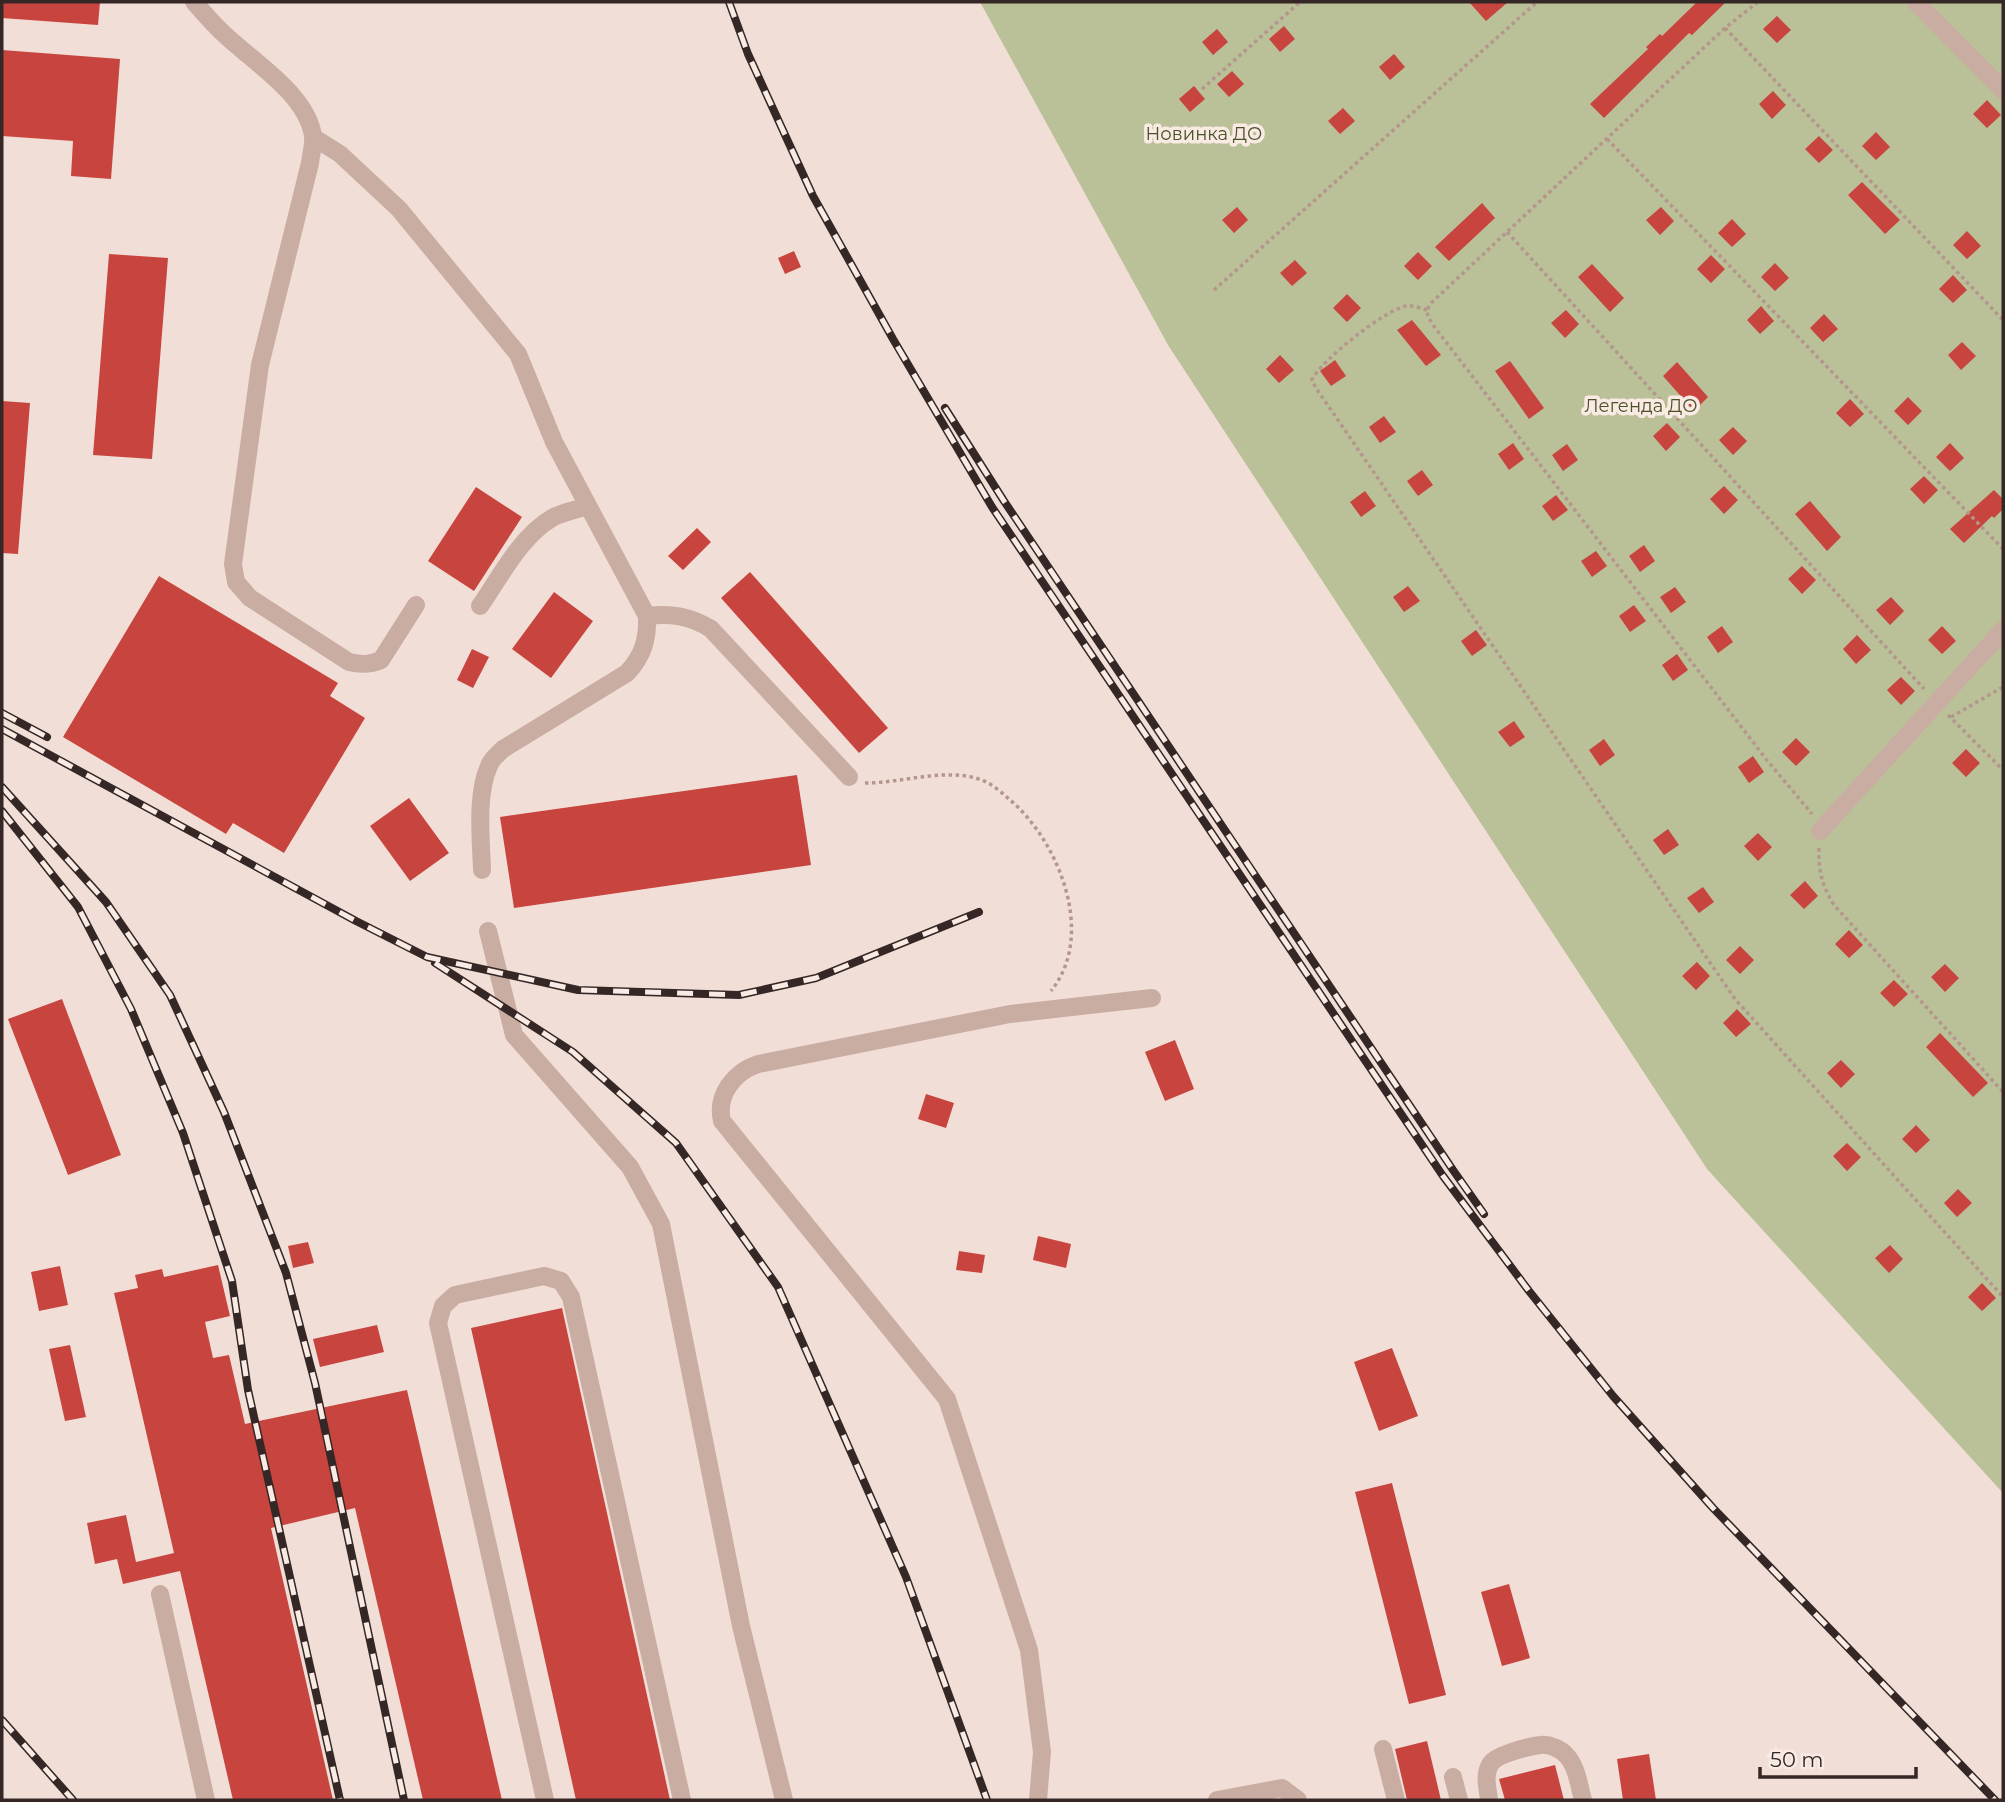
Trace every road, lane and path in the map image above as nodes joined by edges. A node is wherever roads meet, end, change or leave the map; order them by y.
1 (194, 2) edge
2 (1300, 2) edge
3 (1537, 2) edge
4 (1758, 2) edge
5 (1916, 2) edge
6 (1725, 28) junction
7 (1202, 89) dead end
8 (2003, 90) edge
9 (313, 137) junction
10 (1606, 139) junction
11 (1507, 232) junction
12 (1214, 290) dead end
13 (1427, 310) junction
14 (2003, 320) edge
15 (588, 506) junction
16 (2003, 549) edge
17 (416, 605) dead end
18 (480, 606) dead end
19 (647, 616) junction
20 (2003, 630) edge
21 (2003, 687) edge
22 (1937, 703) junction
23 (1951, 717) junction
24 (2003, 771) edge
25 (849, 777) joint
26 (1820, 831) junction
27 (482, 870) dead end
28 (488, 931) dead end
29 (1044, 998) dead end
30 (1152, 998) dead end
31 (2003, 1092) edge
32 (2003, 1297) edge
33 (160, 1594) dead end
34 (1383, 1749) dead end
35 (1453, 1777) dead end
36 (206, 1800) edge
37 (545, 1800) edge
38 (682, 1800) edge
39 (784, 1800) edge
40 (1038, 1800) edge
41 (1217, 1800) edge
42 (1298, 1800) edge
43 (1396, 1800) edge
44 (1459, 1800) edge
45 (1489, 1800) edge
46 (1583, 1800) edge

1 - 9 lane
2 - 7 path
3 - 12 path
4 - 6 path
5 - 8 lane
6 - 10 path
6 - 14 path
9 - 15 lane
9 - 17 lane
10 - 11 path
10 - 16 path
11 - 13 path
11 - 22 path
13 - 26 path
13 - 32 path
15 - 18 lane
15 - 19 lane
19 - 25 lane
19 - 27 lane
20 - 22 lane
21 - 23 path
22 - 23 path
22 - 26 lane
23 - 24 path
25 - 29 path
26 - 31 path
28 - 39 lane
30 - 40 lane
33 - 36 lane
34 - 43 lane
35 - 44 lane
37 - 38 lane
41 - 42 lane
45 - 46 lane

